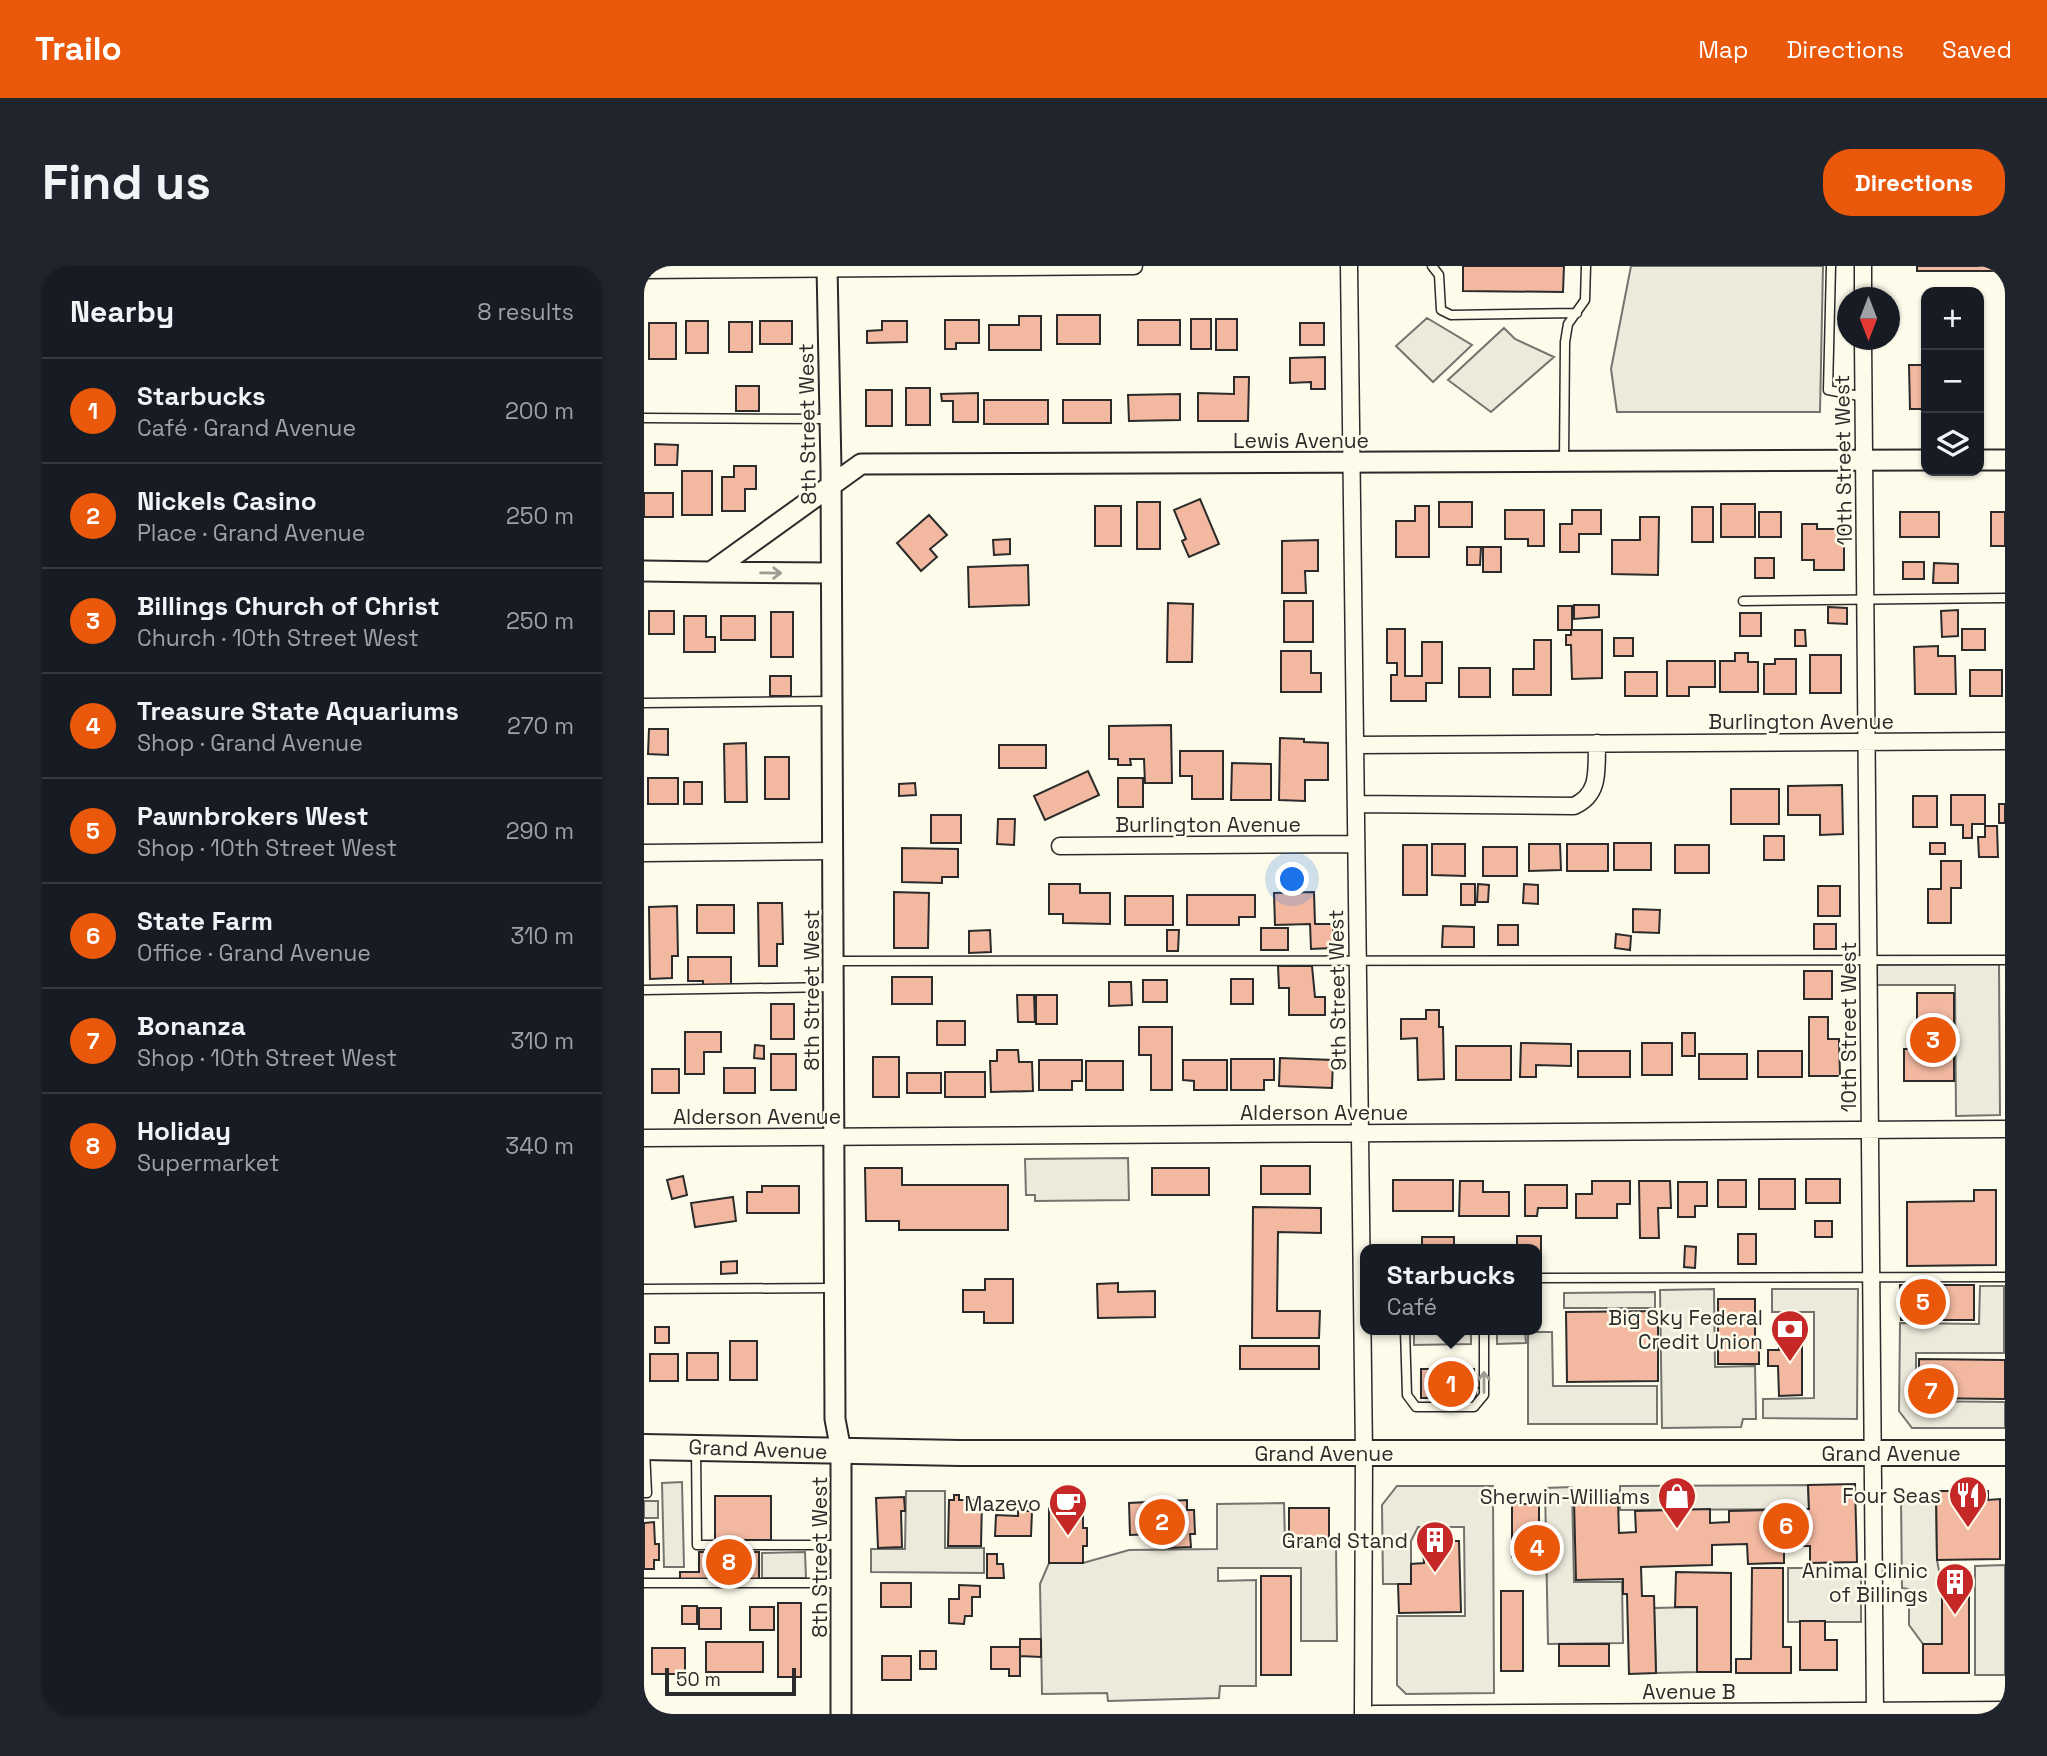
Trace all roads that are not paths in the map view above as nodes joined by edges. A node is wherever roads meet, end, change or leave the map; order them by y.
1 (1134, 266) edge
2 (1349, 266) edge
3 (1432, 266) edge
4 (1586, 266) edge
5 (1831, 266) edge
6 (1863, 266) edge
7 (827, 267) edge
8 (644, 270) edge
9 (1863, 287) edge
10 (1577, 313) junction
11 (1863, 350) edge
12 (1864, 397) junction
13 (644, 418) edge
14 (830, 419) junction
15 (1921, 460) edge
16 (1984, 460) edge
17 (2005, 460) edge
18 (1564, 461) junction
19 (1865, 461) junction
20 (1352, 462) junction
21 (831, 486) junction
22 (644, 571) edge
23 (711, 572) junction
24 (831, 573) junction
25 (2005, 598) edge
26 (1866, 599) junction
27 (1743, 601) dead end
28 (832, 701) junction
29 (644, 703) edge
30 (1867, 741) junction
31 (2005, 741) edge
32 (1597, 743) junction
33 (1356, 745) junction
34 (1356, 804) junction
35 (1356, 844) junction
36 (1060, 846) dead end
37 (833, 851) junction
38 (644, 853) edge
39 (1358, 960) junction
40 (1869, 960) junction
41 (2005, 960) edge
42 (833, 961) junction
43 (833, 987) junction
44 (644, 990) edge
45 (1870, 1129) junction
46 (2005, 1129) edge
47 (1360, 1133) junction
48 (834, 1136) junction
49 (644, 1138) edge
50 (1363, 1244) edge
51 (1871, 1277) junction
52 (2005, 1277) edge
53 (1542, 1278) edge
54 (835, 1288) junction
55 (644, 1289) edge
56 (1364, 1335) edge
57 (1405, 1335) edge
58 (1484, 1335) edge
59 (645, 1447) edge
60 (696, 1447) junction
61 (841, 1451) junction
62 (1364, 1452) junction
63 (1873, 1452) junction
64 (2005, 1453) edge
65 (644, 1493) edge
66 (841, 1545) junction
67 (644, 1583) edge
68 (841, 1583) junction
69 (2005, 1710) edge
70 (1875, 1713) edge
71 (841, 1714) edge
72 (1363, 1714) edge
73 (1374, 1714) edge

1 - 7 street
2 - 20 street, 9th Street West
3 - 10 lane
4 - 10 lane
5 - 12 lane
6 - 9 street
7 - 8 street
7 - 14 street, 8th Street West
10 - 18 lane
11 - 12 street, 10th Street West
12 - 19 street, 10th Street West
13 - 14 lane
14 - 21 street, 8th Street West
15 - 19 street, Lewis Avenue
16 - 17 street
18 - 19 street, Lewis Avenue
18 - 20 street, Lewis Avenue
19 - 26 street, 10th Street West
20 - 21 street, Lewis Avenue
20 - 33 street, 9th Street West
21 - 23 street, Lewis Avenue
21 - 24 street, 8th Street West
22 - 23 street
23 -> 24 street
24 - 28 street, 8th Street West
25 - 26 lane
26 - 27 lane
26 - 30 street, 10th Street West
28 - 29 lane
28 - 37 street, 8th Street West
30 - 31 street, Burlington Avenue
30 - 32 street, Burlington Avenue
30 - 40 street, 10th Street West
32 - 33 street, Burlington Avenue
32 - 34 street
33 - 34 street, 9th Street West
34 - 35 street, 9th Street West
35 - 36 street, Burlington Avenue
35 - 39 street, 9th Street West
37 - 38 street
37 - 42 street, 8th Street West
39 - 40 lane
39 - 42 lane
39 - 47 street, 9th Street West
40 - 41 lane
40 - 45 street, 10th Street West
42 - 43 street, 8th Street West
43 - 44 lane
43 - 48 street, 8th Street West
45 - 46 street, Alderson Avenue
45 - 47 street, Alderson Avenue
45 - 51 street, 10th Street West
47 - 48 street, Alderson Avenue
47 - 50 street, 9th Street West
48 - 49 street, Alderson Avenue
48 - 54 street, 8th Street West
51 - 52 lane
51 - 53 lane
51 - 63 street, 10th Street West
54 - 55 lane
54 - 61 street, 8th Street West
56 - 62 street, 9th Street West
57 -> 58 lane
59 - 60 main road, Grand Avenue
59 - 65 lane
60 - 61 main road, Grand Avenue
60 - 66 lane
61 - 62 main road, Grand Avenue
61 - 66 street, 8th Street West
62 - 63 main road, Grand Avenue
62 - 72 street, 9th Street West
63 - 64 main road, Grand Avenue
63 - 70 street, 10th Street West
66 - 68 street, 8th Street West
67 - 68 lane
68 - 71 street, 8th Street West
69 - 70 street, Avenue B
70 - 73 street, Avenue B

